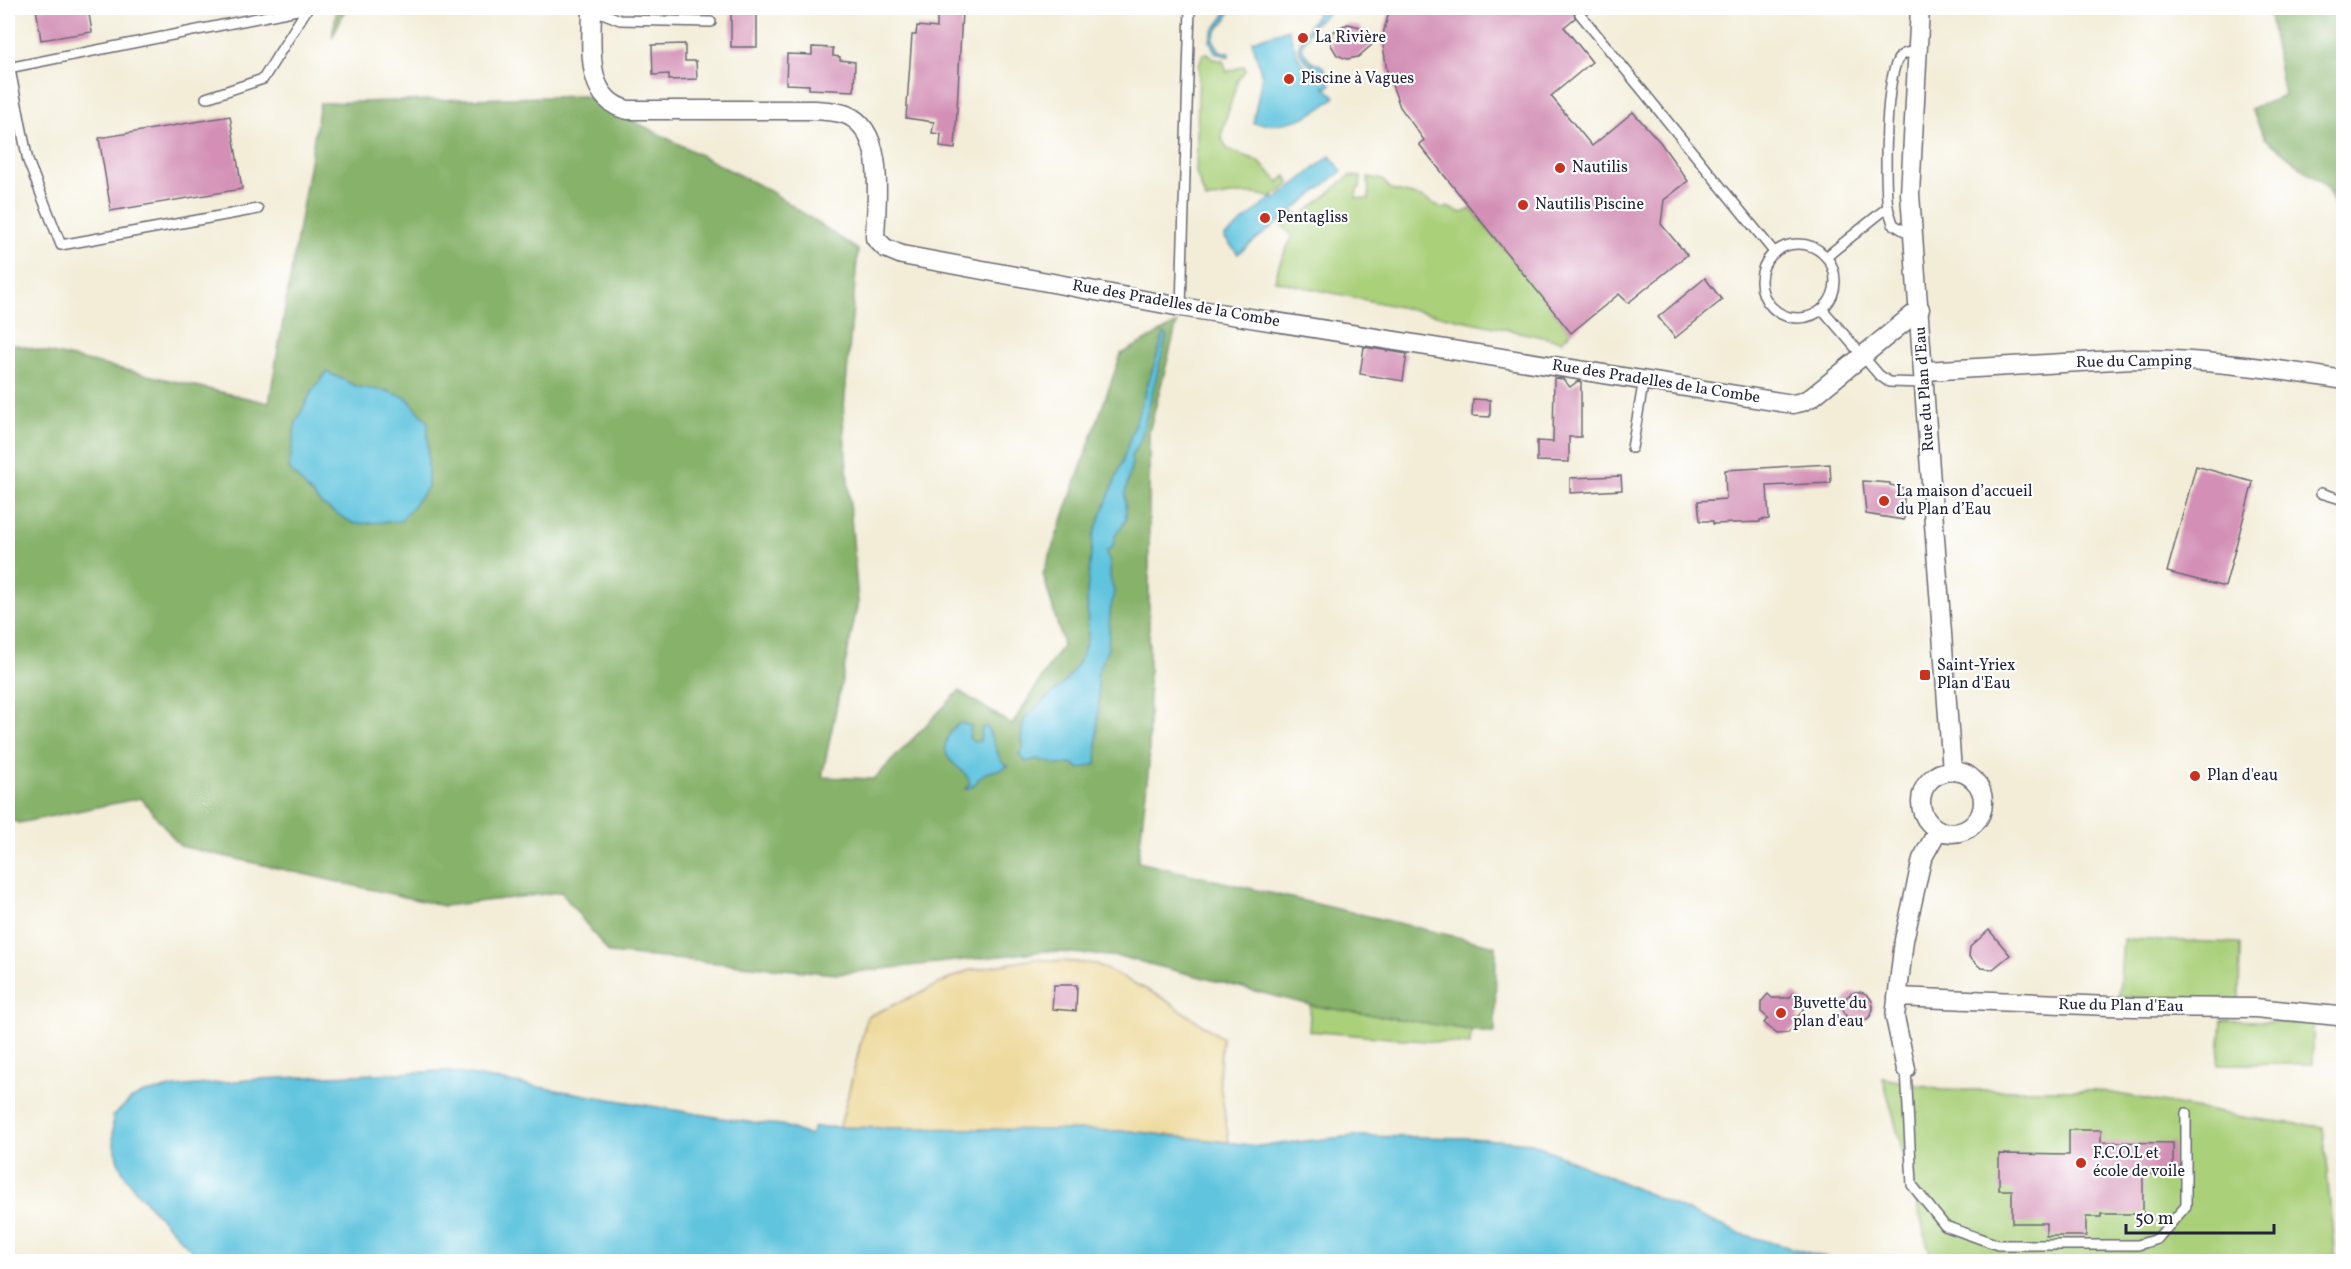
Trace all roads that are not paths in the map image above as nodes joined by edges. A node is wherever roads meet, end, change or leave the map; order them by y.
1 (307, 8) edge
2 (592, 8) edge
3 (1190, 8) edge
4 (1920, 8) edge
5 (1580, 14) dead end
6 (711, 22) dead end
7 (1917, 52) junction
8 (8, 65) edge
9 (206, 98) dead end
10 (1888, 207) junction
11 (258, 209) dead end
12 (1914, 237) junction
13 (1774, 252) junction
14 (1826, 257) junction
15 (1181, 307) junction
16 (1920, 309) junction
17 (1823, 310) junction
18 (1863, 356) junction
19 (1924, 377) junction
20 (1644, 379) junction
21 (2343, 380) edge
22 (1632, 448) dead end
23 (2321, 493) dead end
24 (2343, 500) edge
25 (1952, 771) junction
26 (1938, 830) junction
27 (1897, 998) junction
28 (2343, 1019) edge
29 (1906, 1069) joint
30 (2186, 1113) dead end

1 - 8 lane
1 - 9 lane
2 - 6 lane
2 - 15 street, Rue des Pradelles de la Combe
3 - 15 lane
4 - 7 street, Rue du Plan d'Eau
5 - 13 lane
7 - 10 lane
7 - 12 street, Rue du Plan d'Eau
8 - 11 lane
10 - 12 lane
10 - 14 lane
12 - 16 street, Rue du Plan d'Eau
13 - 14 lane
13 - 17 lane
14 - 17 lane
15 - 20 street, Rue des Pradelles de la Combe
16 - 18 street, Rue des Pradelles de la Combe
16 - 19 street, Rue du Plan d'Eau
17 - 18 lane
18 - 19 lane
18 - 20 street, Rue des Pradelles de la Combe
19 - 21 street, Rue du Camping
19 - 25 street, Rue du Plan d'Eau
20 - 22 lane
23 - 24 lane
25 - 26 street
25 - 26 street
26 - 27 street
27 - 28 street, Rue du Plan d'Eau
27 - 29 street
29 - 30 lane

